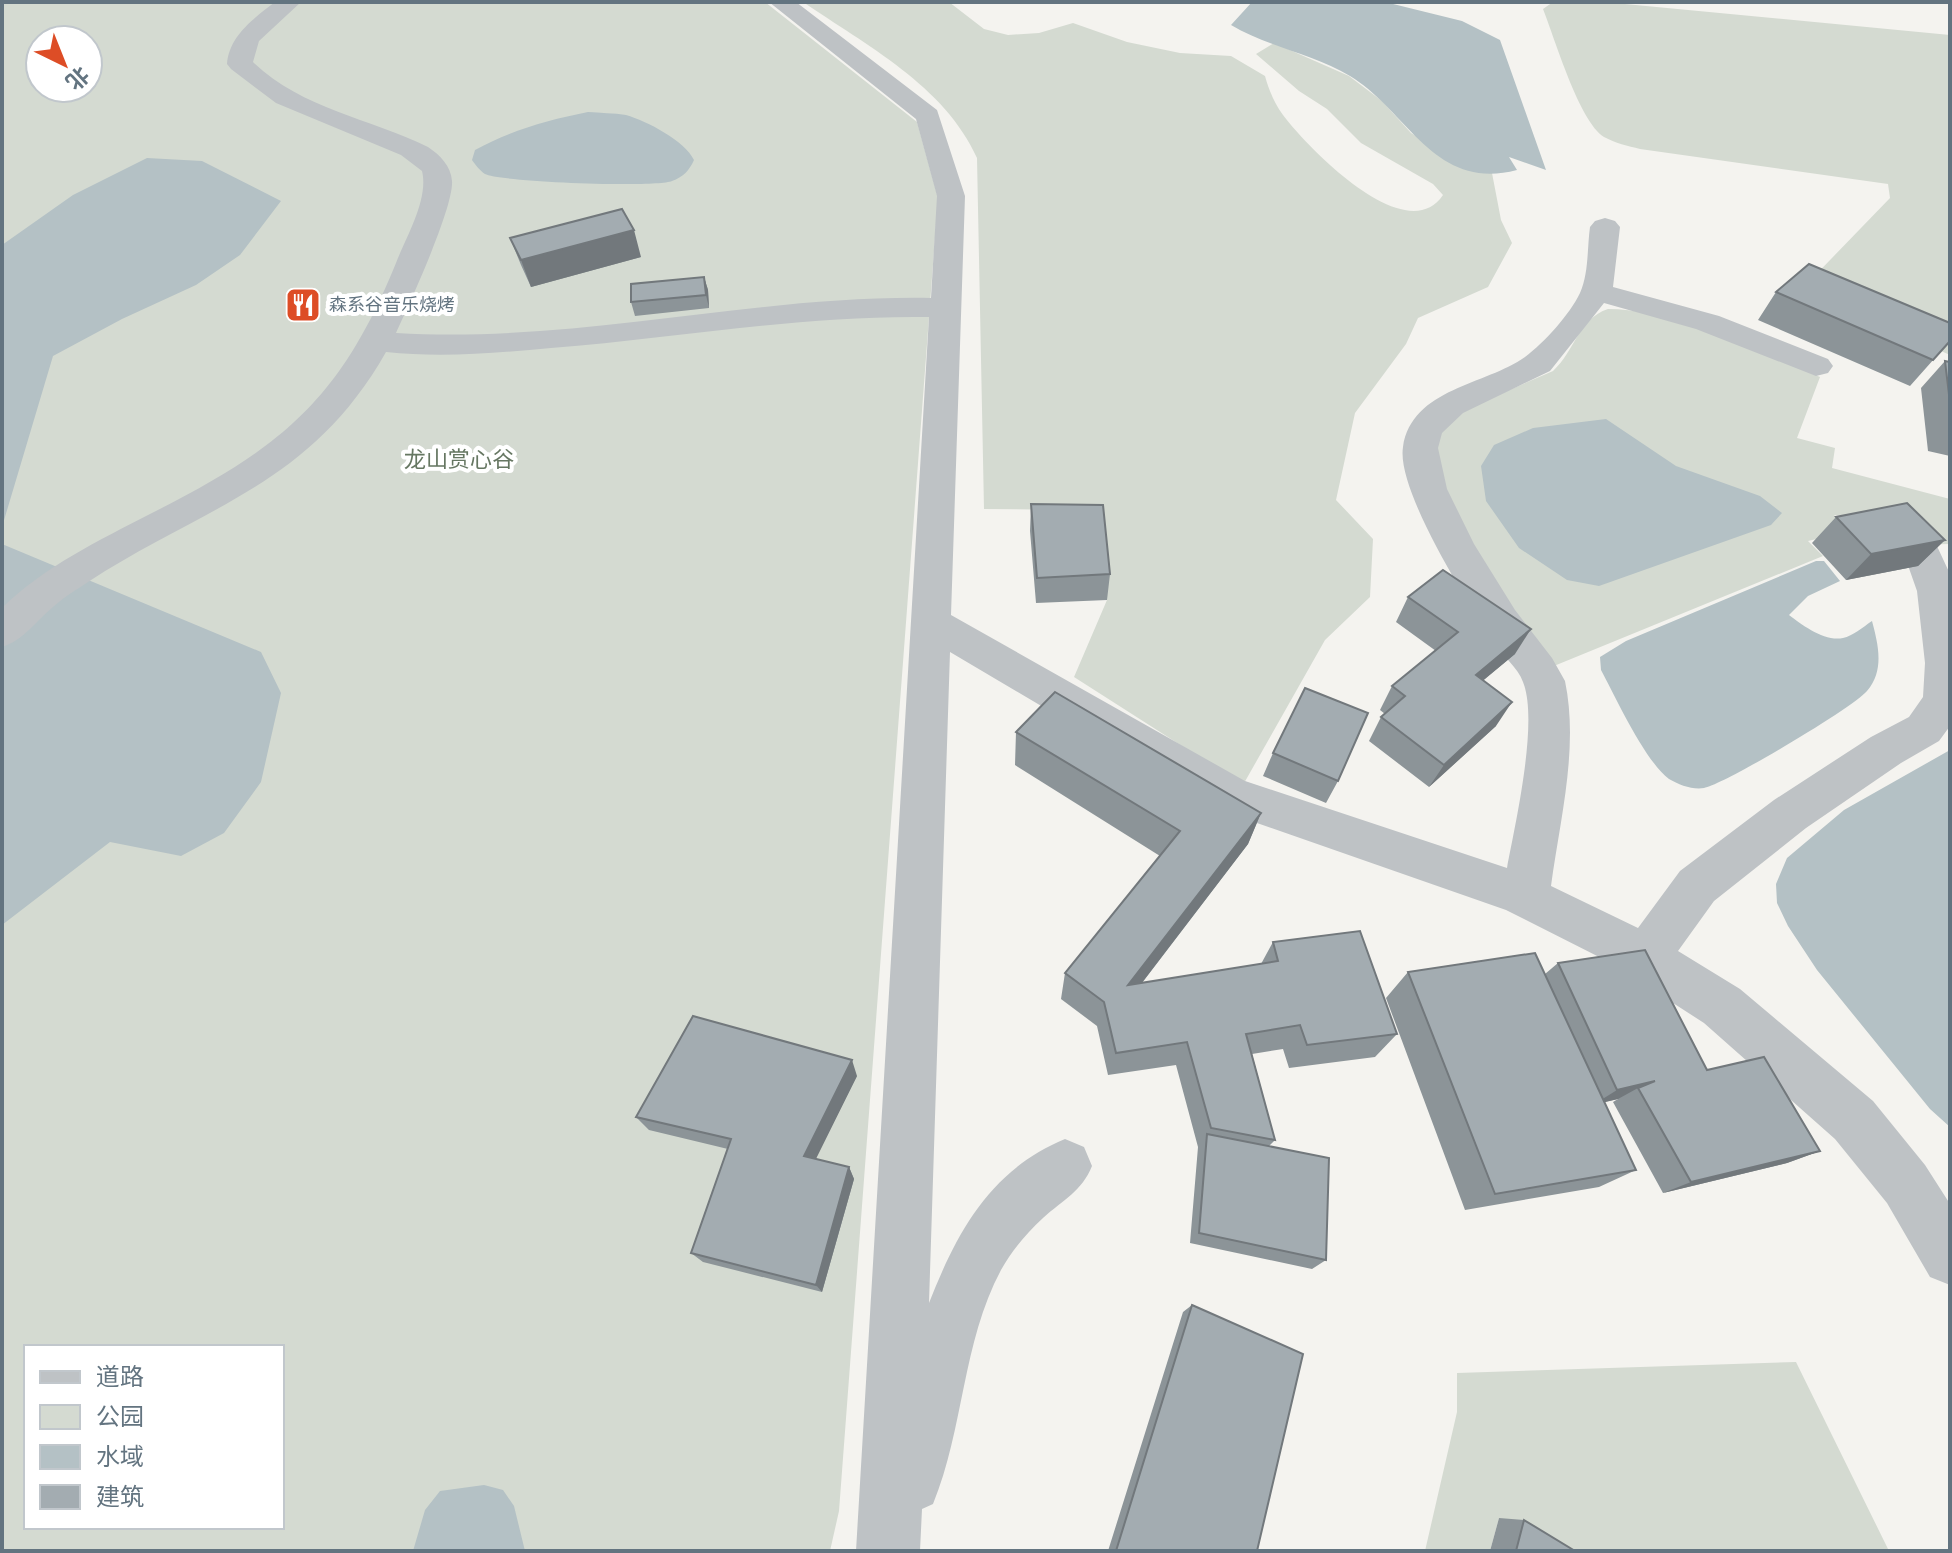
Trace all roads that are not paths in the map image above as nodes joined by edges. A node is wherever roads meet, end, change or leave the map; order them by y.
1 (289, 2) edge
2 (781, 2) edge
3 (1605, 227) dead end
4 (1595, 292) junction
5 (946, 308) junction
6 (374, 341) junction
7 (1816, 366) dead end
8 (1923, 554) edge
9 (931, 622) junction
10 (2, 632) edge
11 (1526, 897) junction
12 (1645, 957) junction
13 (1065, 1166) dead end
14 (1950, 1257) edge
15 (888, 1551) edge
16 (895, 1551) edge

1 - 6 street
2 - 5 street
3 - 4 street
4 - 7 street
4 - 11 street
5 - 6 street
5 - 9 street
6 - 10 street
8 - 12 street
9 - 11 street
9 - 15 street
11 - 12 street
12 - 14 street
13 - 16 street

